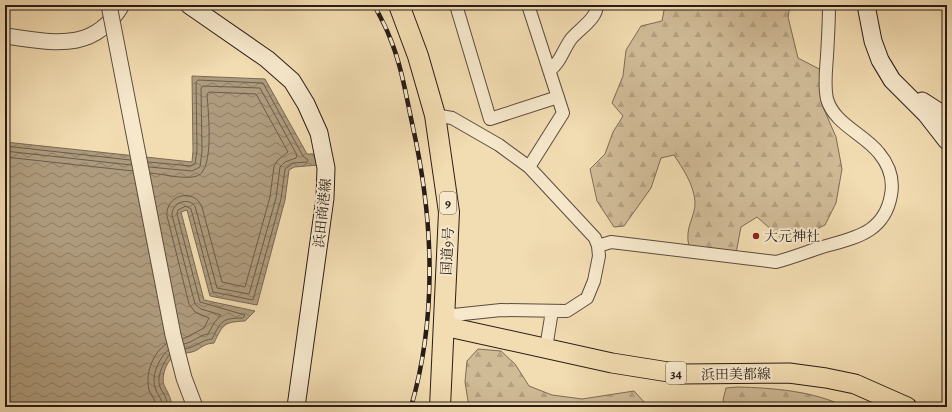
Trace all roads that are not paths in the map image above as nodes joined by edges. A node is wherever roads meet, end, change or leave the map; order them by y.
1 (109, 5) edge
2 (122, 5) edge
3 (189, 5) edge
4 (399, 5) edge
5 (456, 5) edge
6 (528, 5) edge
7 (597, 5) edge
8 (829, 5) edge
9 (866, 5) edge
10 (5, 36) edge
11 (550, 70) junction
12 (892, 80) junction
13 (558, 97) junction
14 (926, 114) junction
15 (435, 115) junction
16 (947, 117) edge
17 (947, 128) edge
18 (947, 141) edge
19 (529, 167) junction
20 (598, 246) junction
21 (552, 311) junction
22 (444, 321) junction
23 (546, 348) junction
24 (195, 407) edge
25 (296, 407) edge
26 (440, 407) edge
27 (907, 407) edge

1 - 24 street, bridge
2 - 10 street
3 - 25 main road, 浜田商港線
4 - 15 highway, 国道9号 / 9
5 - 13 street
6 - 11 street
7 - 11 street
8 - 20 street
9 - 12 main road
11 - 13 street
12 - 14 main road
12 - 16 main road
13 - 19 street
14 - 17 street
14 - 18 main road
15 - 19 street
15 - 22 highway, 国道9号 / 9
19 - 20 street
20 - 21 street
21 - 22 street
21 - 23 street
22 - 23 main road, 浜田美都線 / 34
22 - 26 highway, 国道9号 / 9
23 - 27 main road, 浜田美都線 / 34

